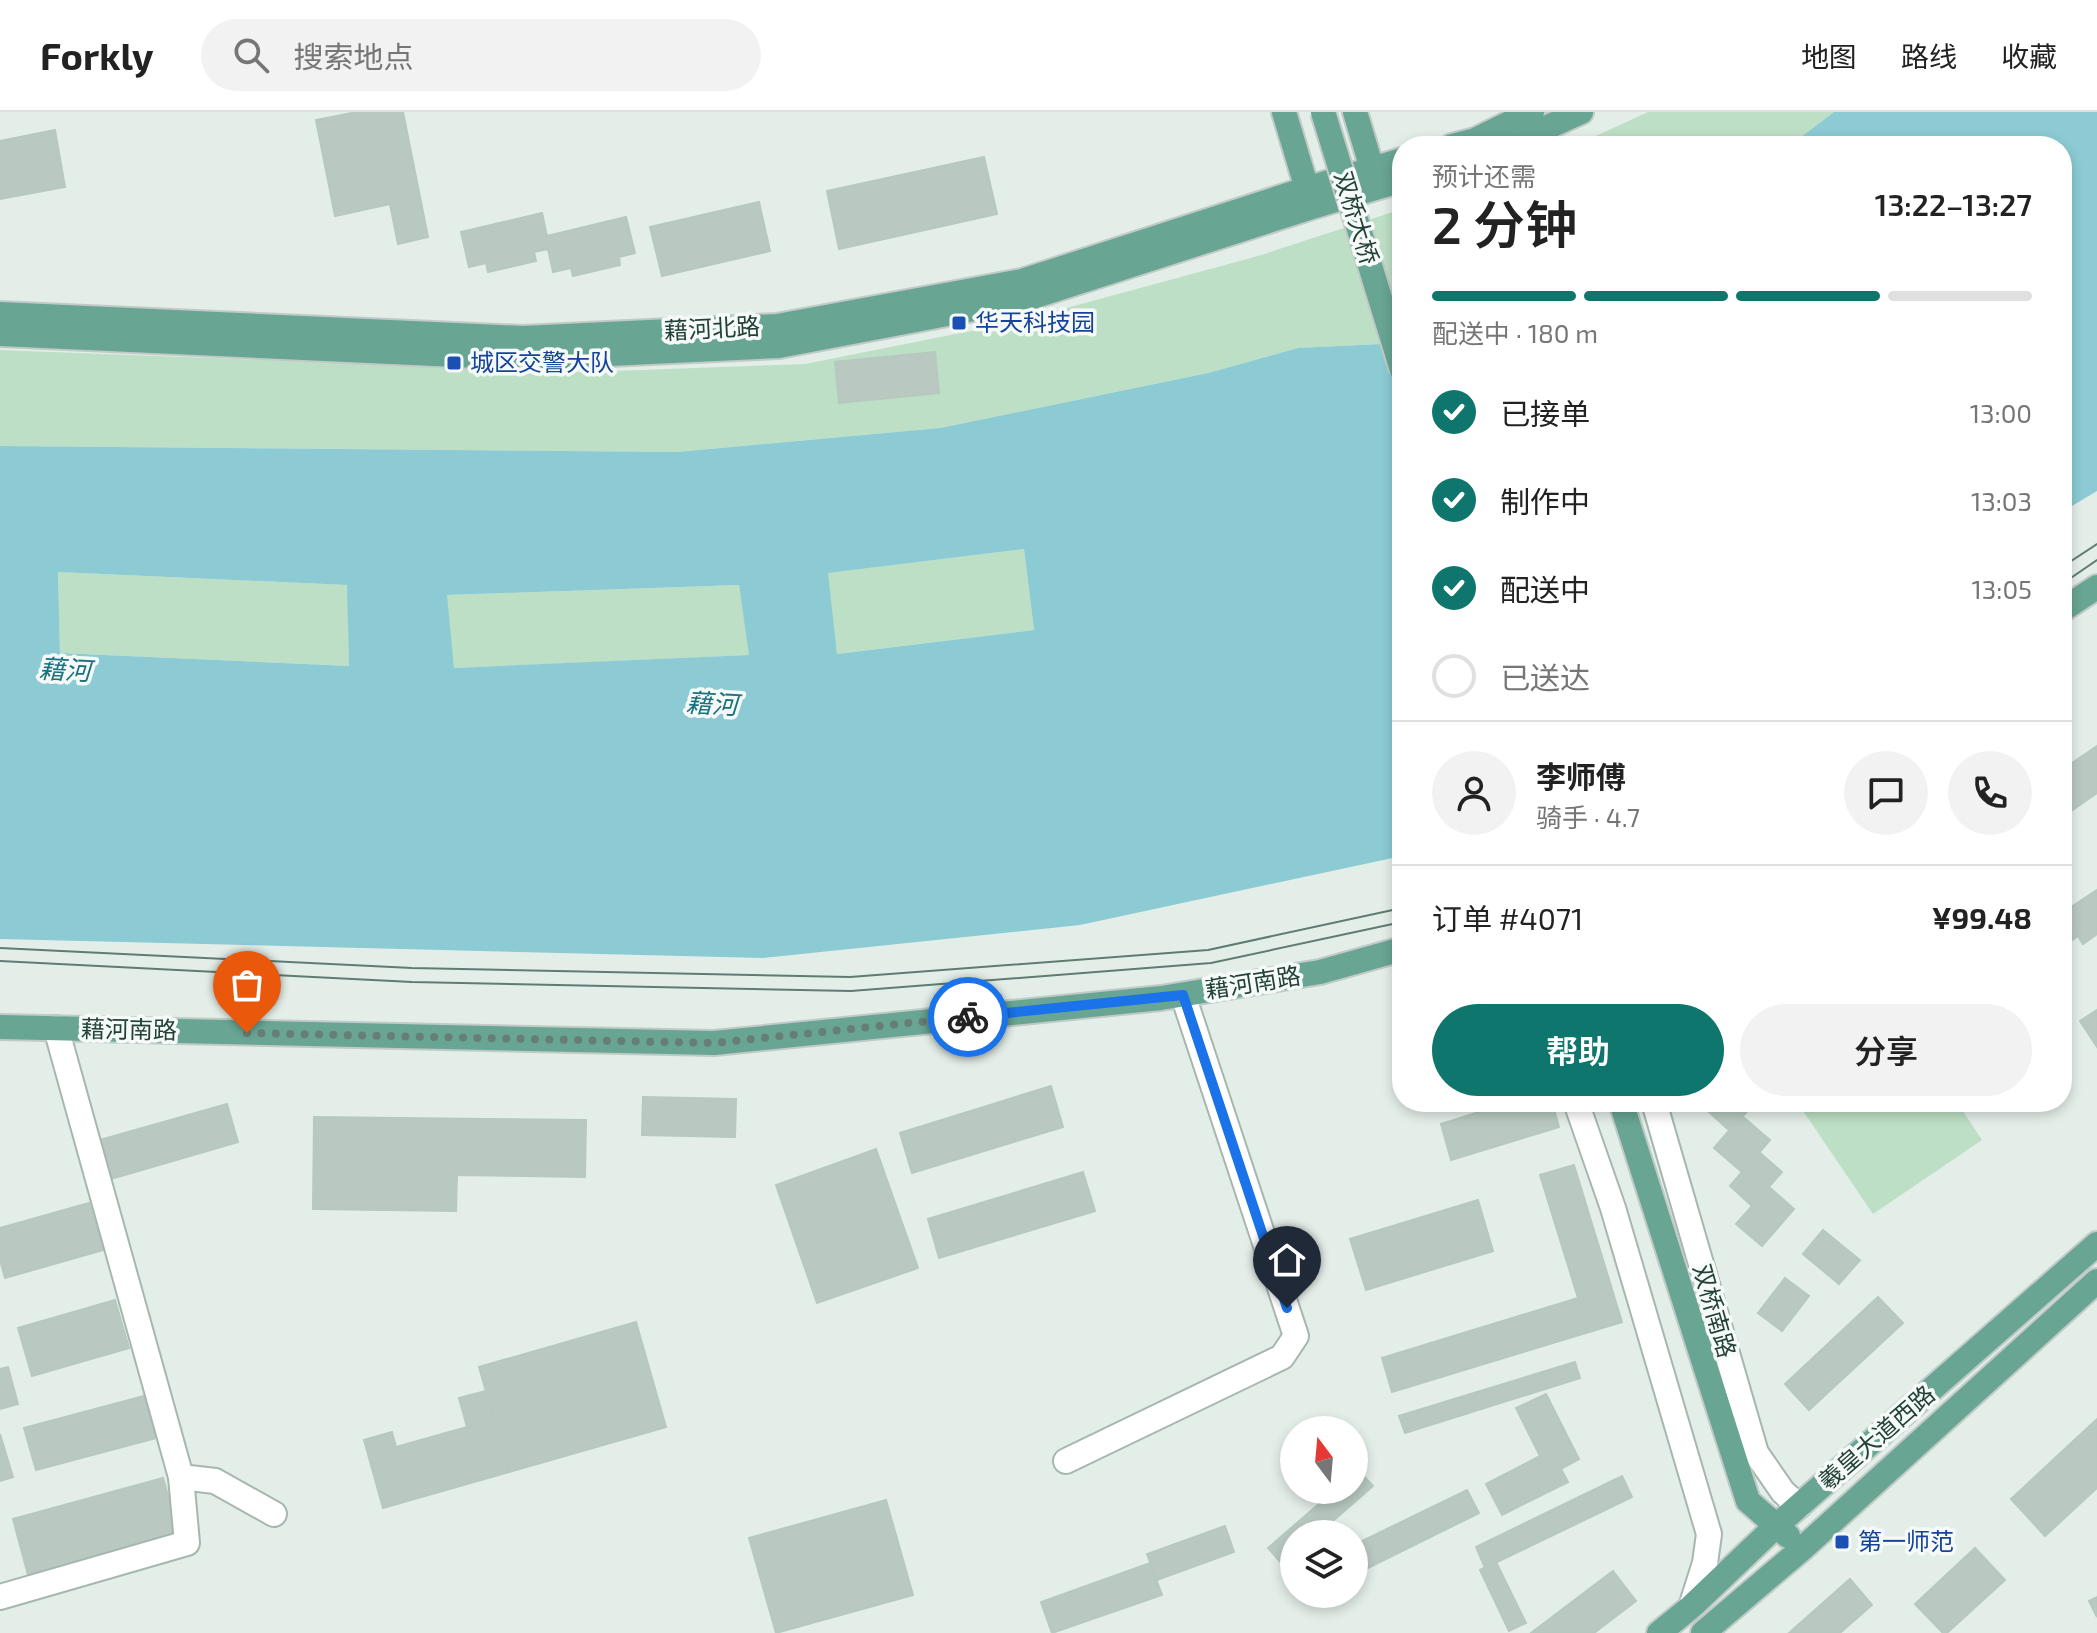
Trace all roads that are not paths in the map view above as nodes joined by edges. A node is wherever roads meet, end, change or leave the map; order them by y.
1 (1284, 112) edge
2 (1323, 112) edge
3 (1355, 112) edge
4 (1532, 112) edge
5 (1581, 112) edge
6 (1483, 136) edge
7 (1528, 136) edge
8 (1392, 167) edge
9 (1375, 178) junction
10 (1392, 179) edge
11 (1309, 198) junction
12 (0, 314) edge
13 (0, 334) edge
14 (1392, 337) edge
15 (2097, 587) edge
16 (2072, 603) edge
17 (1392, 952) edge
18 (1183, 995) junction
19 (0, 1027) edge
20 (56, 1028) junction
21 (1579, 1112) edge
22 (1624, 1112) edge
23 (1657, 1112) edge
24 (2097, 1244) edge
25 (2097, 1281) edge
26 (1066, 1461) dead end
27 (181, 1477) junction
28 (1799, 1506) junction
29 (274, 1514) dead end
30 (1776, 1526) junction
31 (1803, 1548) junction
32 (0, 1597) edge
33 (1691, 1607) junction
34 (1659, 1633) edge
35 (1703, 1633) edge

1 - 11 main road
2 - 14 main road, 双桥大桥, bridge
3 - 9 main road
4 - 6 main road
5 - 7 main road
8 - 9 main road, 藉河北路
9 - 10 main road, 藉河北路
9 - 11 main road, 藉河北路
11 - 12 main road, 藉河北路
11 - 13 main road, 藉河北路
15 - 16 main road
17 - 18 main road, 藉河南路
18 - 20 main road, 藉河南路
18 - 26 street
19 - 20 main road, 藉河南路
20 - 27 street
21 - 33 street
22 - 30 main road
23 - 28 street, 双桥南路
24 - 28 main road, 羲皇大道西路
25 - 31 main road, 羲皇大道西路
27 - 29 street
27 - 32 street
28 - 30 main road, 羲皇大道西路
30 - 31 main road
30 - 33 main road, 羲皇大道西路
31 - 35 main road, 羲皇大道西路
33 - 34 main road, 羲皇大道西路

